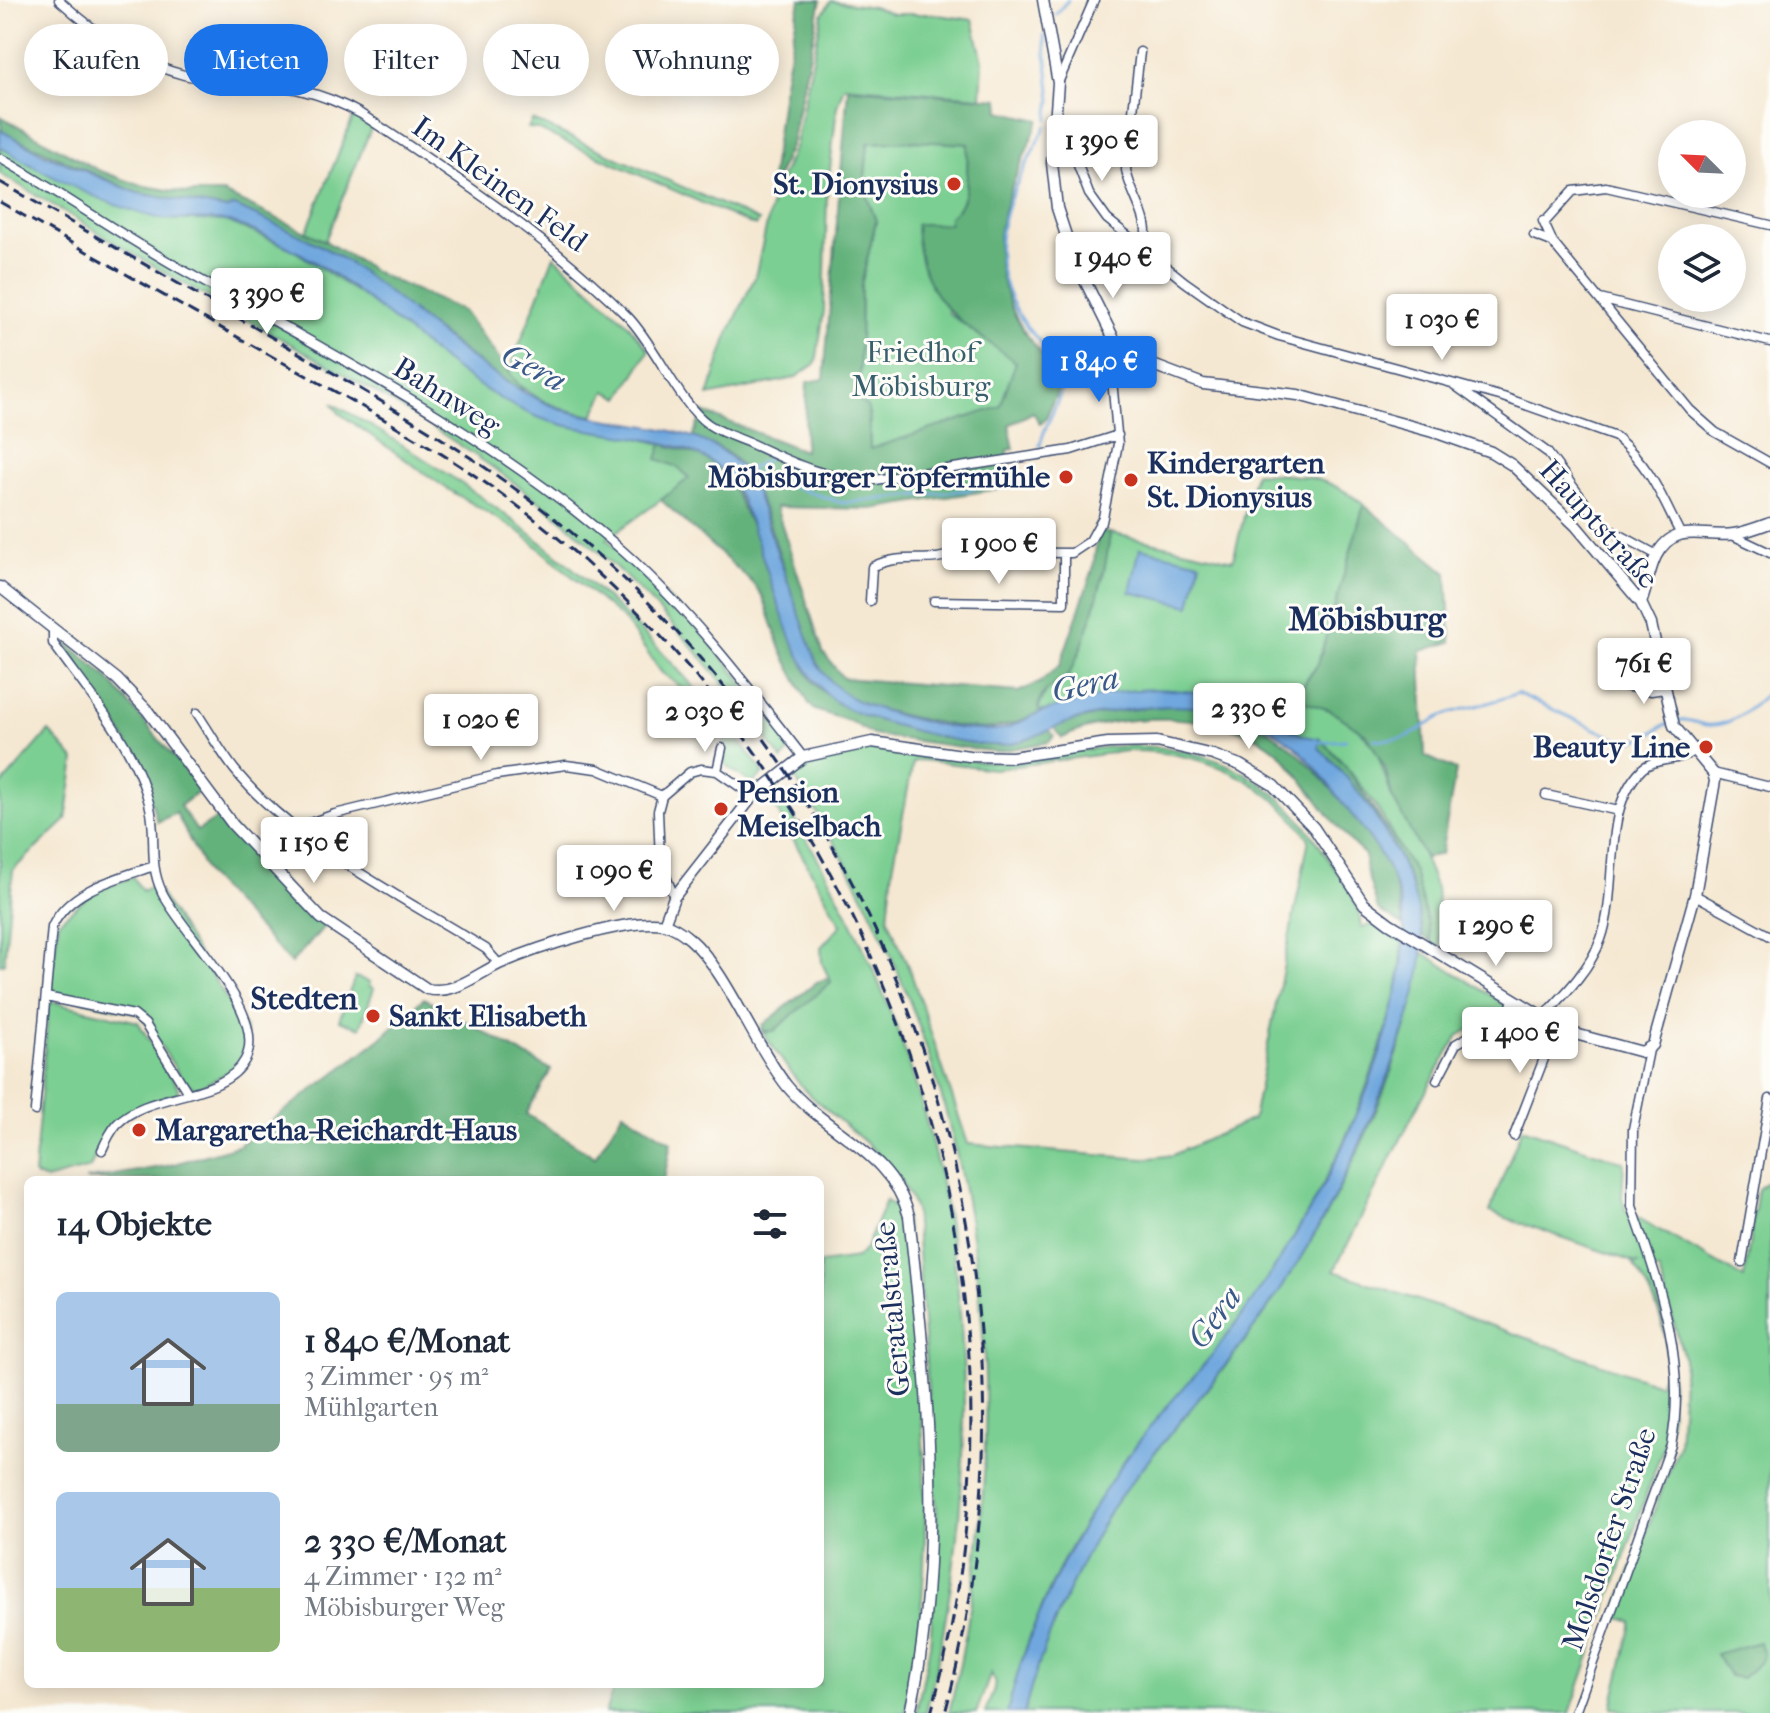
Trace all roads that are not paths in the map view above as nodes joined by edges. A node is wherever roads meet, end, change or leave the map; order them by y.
1 (59, 0) edge
2 (1094, 0) edge
3 (1044, 4) edge
4 (1140, 52) dead end
5 (1058, 83) junction
6 (1055, 132) junction
7 (0, 158) edge
8 (1770, 225) edge
9 (1534, 235) dead end
10 (1553, 243) junction
11 (1144, 250) junction
12 (1600, 299) junction
13 (1770, 342) edge
14 (1121, 353) junction
15 (1451, 382) junction
16 (1118, 435) junction
17 (1770, 463) edge
18 (1770, 523) edge
19 (1680, 533) junction
20 (1732, 535) junction
21 (1770, 553) edge
22 (1064, 554) junction
23 (1657, 555) junction
24 (0, 587) edge
25 (870, 601) dead end
26 (934, 601) dead end
27 (1641, 603) junction
28 (53, 629) junction
29 (1625, 686) dead end
30 (1664, 689) junction
31 (197, 713) dead end
32 (722, 748) dead end
33 (1693, 751) junction
34 (803, 757) junction
35 (717, 771) junction
36 (1713, 773) junction
37 (1770, 787) edge
38 (1546, 795) dead end
39 (662, 796) junction
40 (753, 796) junction
41 (1619, 811) junction
42 (299, 827) junction
43 (151, 867) junction
44 (1695, 895) junction
45 (674, 897) junction
46 (664, 924) junction
47 (1770, 936) edge
48 (499, 964) junction
49 (46, 997) junction
50 (1513, 999) junction
51 (1509, 1013) junction
52 (1543, 1017) junction
53 (1557, 1025) junction
54 (1649, 1050) junction
55 (1437, 1080) dead end
56 (188, 1093) junction
57 (1770, 1099) edge
58 (35, 1111) dead end
59 (1514, 1136) dead end
60 (102, 1150) dead end
61 (1742, 1262) dead end
62 (910, 1713) edge
63 (1575, 1713) edge

1 - 16 street, Im Kleinen Feld
2 - 5 street
3 - 5 street
4 - 11 street
5 - 6 street
6 - 11 street
6 - 14 street
7 - 34 street, Bahnweg
8 - 10 street
9 - 10 street
10 - 12 street
11 - 15 street
12 - 13 street
12 - 17 street
14 - 16 street
14 - 27 street, Hauptstraße
15 - 19 street
15 - 23 street
16 - 22 street
18 - 20 street
19 - 20 street
19 - 23 street
20 - 21 street
22 - 25 street
22 - 26 street
23 - 27 street
24 - 28 street
27 - 30 street, Hauptstraße
28 - 43 street
28 - 48 street
29 - 30 street
30 - 33 street, Hauptstraße
31 - 42 street
32 - 35 street
33 - 36 street, Hauptstraße
33 - 41 street
34 - 40 street
34 - 50 street
35 - 39 street
35 - 40 street
36 - 37 street
36 - 44 street, Molsdorfer Straße
38 - 41 street
39 - 42 street
39 - 45 street
40 - 45 street
41 - 52 street
42 - 48 street
43 - 49 street
43 - 56 street
44 - 47 street
44 - 54 street, Molsdorfer Straße
45 - 46 street
46 - 48 street
46 - 62 street, Geratalstraße
49 - 56 street
49 - 58 street
50 - 51 street
50 - 52 street
51 - 53 street
51 - 55 street
52 - 53 street
53 - 54 street
53 - 59 street
54 - 63 street, Molsdorfer Straße
56 - 60 street
57 - 61 street

